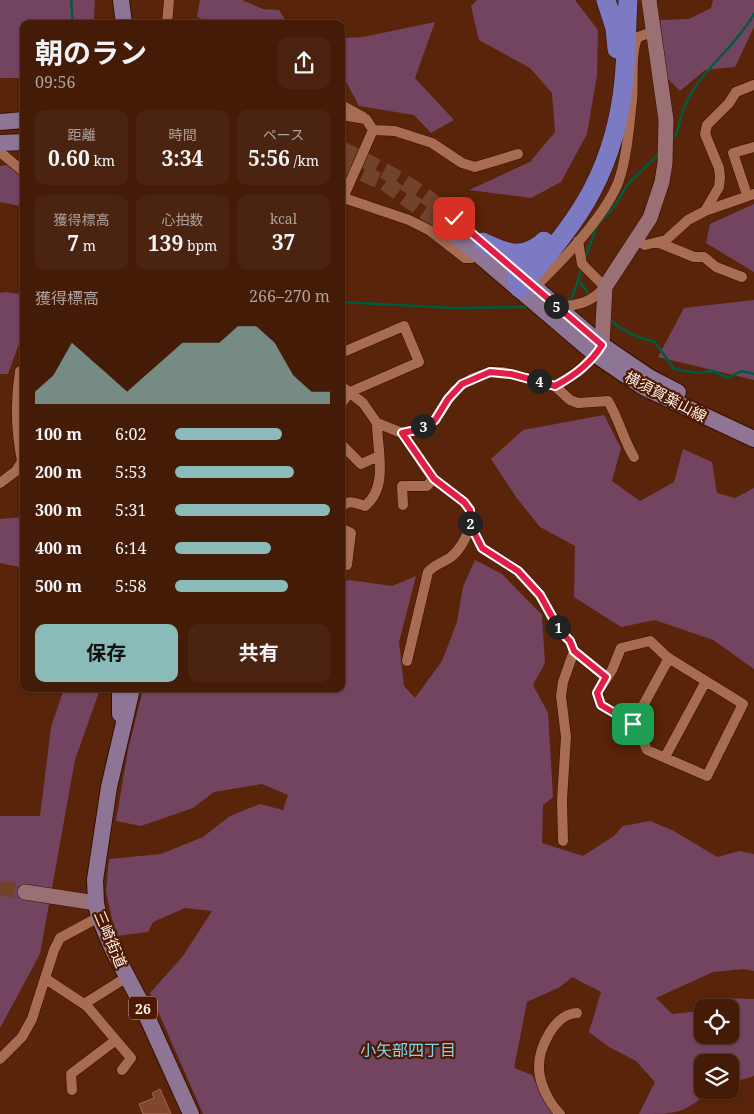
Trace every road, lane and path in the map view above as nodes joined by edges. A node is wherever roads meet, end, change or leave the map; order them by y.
1 (120, 0) edge
2 (169, 0) edge
3 (606, 0) edge
4 (628, 0) edge
5 (649, 0) edge
6 (117, 20) edge
7 (123, 20) edge
8 (166, 20) edge
9 (652, 32) junction
10 (754, 85) edge
11 (345, 106) edge
12 (345, 116) edge
13 (366, 119) junction
14 (20, 120) edge
15 (0, 122) edge
16 (373, 130) junction
17 (20, 132) edge
18 (0, 133) edge
19 (20, 142) edge
20 (0, 143) edge
21 (754, 147) edge
22 (0, 152) edge
23 (518, 154) dead end
24 (20, 169) edge
25 (345, 191) edge
26 (751, 195) edge
27 (345, 199) edge
28 (705, 211) junction
29 (450, 222) tunnel mouth
30 (544, 241) junction
31 (637, 241) junction
32 (578, 242) junction
33 (656, 242) junction
34 (480, 247) junction
35 (742, 277) dead end
36 (525, 281) junction
37 (605, 287) junction
38 (558, 307) junction
39 (599, 350) junction
40 (345, 351) edge
41 (20, 371) edge
42 (555, 386) junction
43 (346, 389) edge
44 (377, 423) junction
45 (754, 427) edge
46 (402, 433) junction
47 (754, 439) edge
48 (345, 448) edge
49 (20, 452) edge
50 (379, 456) junction
51 (634, 457) dead end
52 (20, 464) edge
53 (434, 479) junction
54 (0, 483) edge
55 (345, 502) edge
56 (403, 505) dead end
57 (471, 526) junction
58 (345, 530) edge
59 (347, 565) dead end
60 (574, 651) junction
61 (670, 658) junction
62 (407, 661) dead end
63 (606, 677) junction
64 (706, 681) junction
65 (120, 692) edge
66 (131, 692) edge
67 (633, 724) junction
68 (117, 752) junction
69 (665, 757) junction
70 (563, 841) dead end
71 (25, 892) tunnel mouth
72 (98, 910) junction
73 (127, 977) junction
74 (46, 979) junction
75 (84, 1004) junction
76 (576, 1013) dead end
77 (116, 1040) junction
78 (0, 1059) edge
79 (122, 1070) dead end
80 (72, 1090) dead end
81 (191, 1114) edge
82 (560, 1114) edge

1 - 6 main road
1 - 7 main road
2 - 8 street
3 - 30 highway
4 - 36 highway
5 - 9 street
9 - 31 street
9 - 32 street
10 - 28 street
11 - 13 street
12 - 13 street
13 - 16 street
14 - 15 main road
16 - 23 street
16 - 25 street
17 - 18 main road
19 - 20 main road
21 - 26 street
22 - 24 street
26 - 28 street
27 - 34 street
28 - 33 street
29 - 34 main road, 横須賀葉山線
30 - 34 highway
30 - 36 highway
31 - 33 street
31 - 37 street
32 - 36 street
32 - 37 street
33 - 35 street
34 - 36 main road, 横須賀葉山線
36 - 38 main road, 横須賀葉山線
36 - 39 main road, 横須賀葉山線
37 - 38 street
37 - 39 street
38 - 39 main road, 横須賀葉山線
39 - 42 street
39 - 45 main road, 横須賀葉山線
39 - 47 main road, 横須賀葉山線
40 - 43 street
41 - 49 street
42 - 46 street
42 - 51 street
43 - 44 street
44 - 46 street
44 - 50 street
46 - 53 street
48 - 50 street
50 - 55 street
52 - 54 street
53 - 56 street
53 - 57 street
57 - 60 street
57 - 62 street
58 - 59 street
60 - 63 street
60 - 70 street
61 - 63 street
61 - 64 street
61 - 67 street
63 - 67 street
64 - 69 street
64 - 69 street
65 - 68 main road, 三崎街道 / 26
66 - 68 main road, 三崎街道 / 26
67 - 69 street
68 - 72 main road, 三崎街道 / 26
71 - 72 street
72 - 73 main road, 三崎街道 / 26
72 - 74 street
73 - 75 street
73 - 81 main road, 三崎街道 / 26
74 - 75 street
74 - 78 street
75 - 77 street
76 - 82 street
77 - 79 street
77 - 80 street

